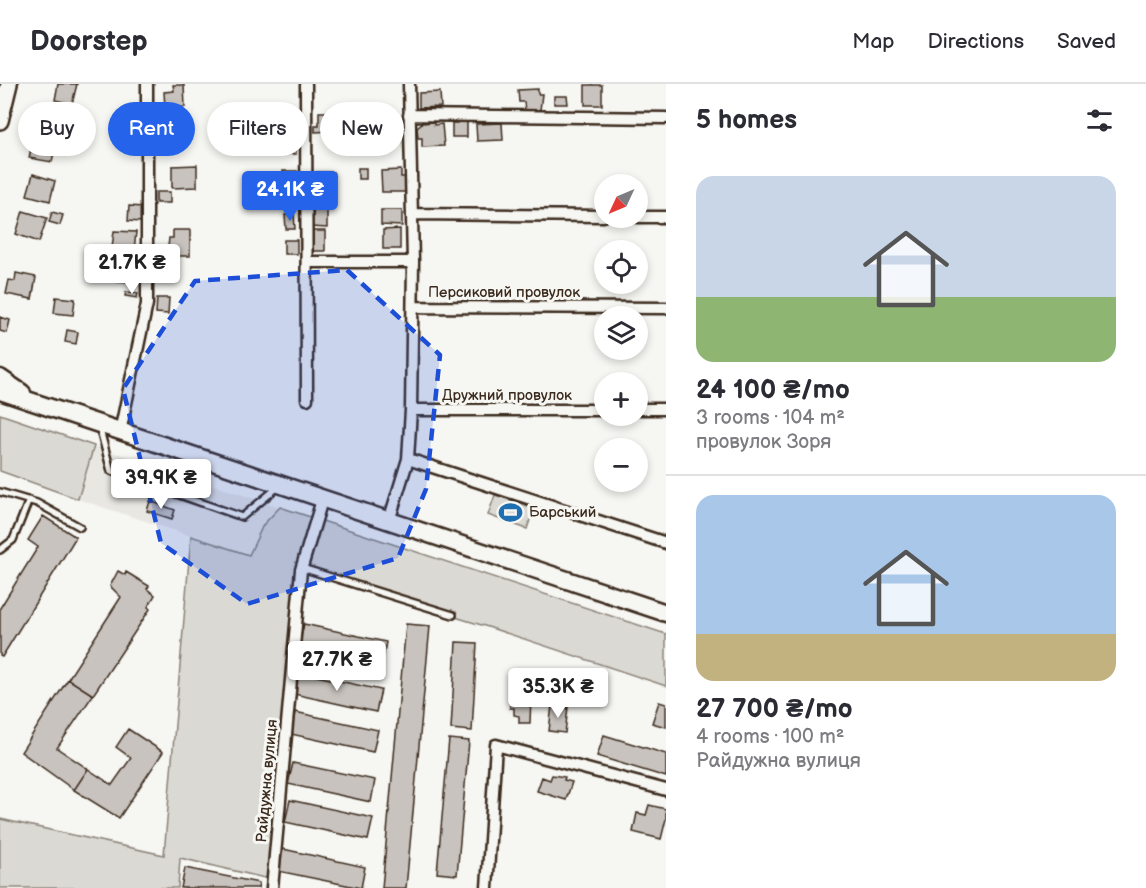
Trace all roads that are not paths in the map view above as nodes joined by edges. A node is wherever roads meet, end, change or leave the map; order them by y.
1 (9, 84) edge
2 (147, 84) edge
3 (306, 84) edge
4 (409, 84) edge
5 (409, 116) junction
6 (0, 118) edge
7 (666, 118) edge
8 (412, 214) junction
9 (594, 216) edge
10 (648, 217) edge
11 (666, 217) edge
12 (307, 262) junction
13 (413, 262) junction
14 (413, 307) junction
15 (666, 308) edge
16 (0, 378) edge
17 (0, 392) edge
18 (307, 399) dead end
19 (43, 406) junction
20 (666, 409) edge
21 (411, 410) junction
22 (594, 410) edge
23 (648, 410) edge
24 (98, 425) junction
25 (120, 432) junction
26 (408, 459) junction
27 (279, 485) junction
28 (0, 492) edge
29 (28, 500) junction
30 (322, 500) junction
31 (389, 521) junction
32 (80, 527) dead end
33 (666, 543) edge
34 (0, 549) edge
35 (302, 568) junction
36 (666, 613) edge
37 (453, 615) dead end
38 (666, 790) edge
39 (272, 888) edge
40 (487, 888) edge

1 - 6 main road
2 - 25 street
3 - 12 street
4 - 5 street
5 - 7 street
5 - 8 street
8 - 9 street
8 - 13 street
10 - 11 street
12 - 13 street
12 - 18 street
13 - 14 street
14 - 15 street, Персиковий провулок
14 - 21 street
16 - 19 highway
17 - 19 highway
19 - 24 highway
20 - 23 street
21 - 22 street, Дружний провулок
21 - 26 street
24 - 25 highway
24 - 27 lane
25 - 27 highway
26 - 31 street
26 - 33 street
27 - 30 highway
28 - 29 lane
29 - 32 lane
29 - 34 lane
30 - 31 highway
30 - 35 street, Райдужна вулиця
31 - 36 highway
35 - 37 lane
35 - 39 street, Райдужна вулиця
38 - 40 street

